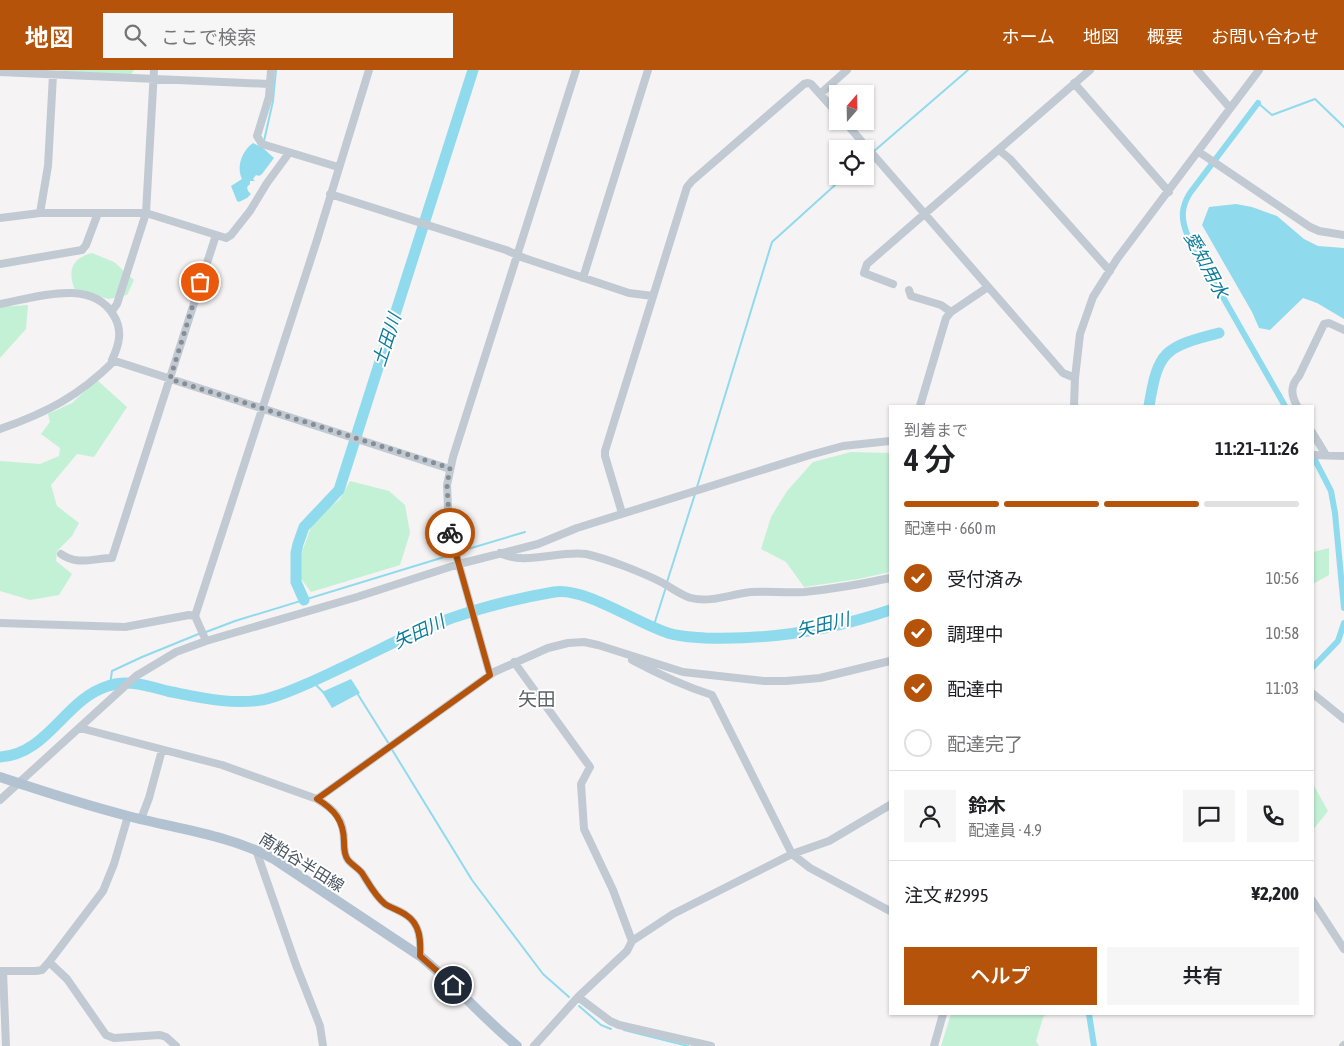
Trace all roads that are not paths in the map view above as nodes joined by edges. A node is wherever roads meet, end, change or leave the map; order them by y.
1 (154, 70) edge
2 (271, 70) edge
3 (359, 70) edge
4 (576, 70) edge
5 (648, 70) edge
6 (847, 70) edge
7 (1090, 70) edge
8 (1196, 70) edge
9 (1259, 70) edge
10 (368, 71) edge
11 (0, 72) edge
12 (53, 75) junction
13 (153, 79) junction
14 (1074, 82) junction
15 (269, 84) junction
16 (820, 94) junction
17 (829, 104) edge
18 (1230, 108) junction
19 (852, 130) edge
20 (999, 150) junction
21 (1199, 152) junction
22 (290, 153) junction
23 (338, 167) junction
24 (1168, 192) junction
25 (330, 194) junction
26 (40, 212) junction
27 (98, 213) junction
28 (146, 214) junction
29 (924, 214) junction
30 (0, 218) edge
31 (216, 235) junction
32 (1344, 235) edge
33 (518, 254) junction
34 (0, 264) edge
35 (1110, 271) junction
36 (583, 278) junction
37 (893, 284) dead end
38 (988, 286) junction
39 (909, 290) dead end
40 (652, 296) junction
41 (0, 304) edge
42 (112, 311) junction
43 (951, 312) junction
44 (1344, 330) edge
45 (112, 360) junction
46 (1075, 378) junction
47 (170, 379) junction
48 (920, 405) edge
49 (1074, 405) edge
50 (1297, 405) edge
51 (261, 408) junction
52 (0, 429) edge
53 (1314, 439) edge
54 (889, 441) edge
55 (1319, 455) edge
56 (1344, 456) edge
57 (450, 468) junction
58 (622, 513) junction
59 (500, 553) junction
60 (61, 554) dead end
61 (459, 564) junction
62 (889, 578) edge
63 (195, 616) junction
64 (0, 623) edge
65 (206, 641) junction
66 (631, 655) junction
67 (889, 661) edge
68 (514, 662) junction
69 (490, 675) junction
70 (1314, 694) edge
71 (1340, 712) edge
72 (1344, 719) edge
73 (80, 728) junction
74 (162, 750) junction
75 (0, 777) edge
76 (19, 783) junction
77 (317, 799) junction
78 (0, 800) edge
79 (889, 806) edge
80 (128, 816) junction
81 (141, 819) junction
82 (256, 849) junction
83 (792, 854) junction
84 (1314, 903) edge
85 (889, 911) edge
86 (632, 941) junction
87 (1344, 949) edge
88 (420, 956) junction
89 (49, 962) junction
90 (1, 971) edge
91 (578, 997) junction
92 (943, 1015) edge
93 (6, 1046) edge
94 (176, 1046) edge
95 (323, 1046) edge
96 (517, 1046) edge
97 (534, 1046) edge
98 (711, 1046) edge
99 (934, 1046) edge

1 - 13 street
2 - 15 street
3 - 10 street
4 - 33 street
5 - 36 street
6 - 16 street
7 - 14 street
8 - 18 street
9 - 18 street
10 - 23 street
11 - 12 street
12 - 13 street
12 - 26 street
13 - 15 street
13 - 28 street
14 - 20 street
14 - 24 street
15 - 22 street
16 - 17 street
16 - 40 street
18 - 21 street
19 - 29 street
20 - 29 street
20 - 35 street
21 - 24 street
21 - 32 street
22 - 23 street
22 - 31 street
23 - 25 street
24 - 35 street
25 - 33 street
25 - 51 street
26 - 27 street
26 - 30 street
27 - 28 street
27 - 34 street
28 - 31 street
28 - 42 street
29 - 37 street
29 - 38 street
31 - 47 street
33 - 36 street
33 - 57 street
35 - 46 street
36 - 40 street
38 - 43 street
38 - 46 street
39 - 43 street
40 - 58 street
41 - 42 street
42 - 45 street
43 - 48 street
44 - 50 street
45 - 47 street
45 - 52 street
46 - 49 street
47 - 51 street
47 - 60 street
51 - 57 street
51 - 63 street
53 - 55 street
54 - 58 street
55 - 56 street
57 - 61 street
58 - 59 street
59 - 61 street
59 - 62 street
61 - 65 street
61 - 69 street
63 - 64 street
63 - 65 street
65 - 73 street
66 - 67 street
66 - 68 street
66 - 83 street
68 - 69 street
68 - 86 street
69 - 77 street
70 - 71 street
71 - 72 street
73 - 74 street
73 - 76 street
74 - 77 street
74 - 81 street
75 - 76 main road, 南粕谷半田線
76 - 78 street
76 - 80 main road, 南粕谷半田線
77 - 88 street
79 - 83 street
80 - 81 main road, 南粕谷半田線
80 - 89 street
81 - 82 main road, 南粕谷半田線
82 - 88 main road, 南粕谷半田線
82 - 95 street
83 - 85 street
83 - 86 street
84 - 87 street
86 - 91 street
88 - 96 main road, 南粕谷半田線
89 - 90 street
89 - 94 street
90 - 93 street
91 - 97 street
91 - 98 street
92 - 99 street

